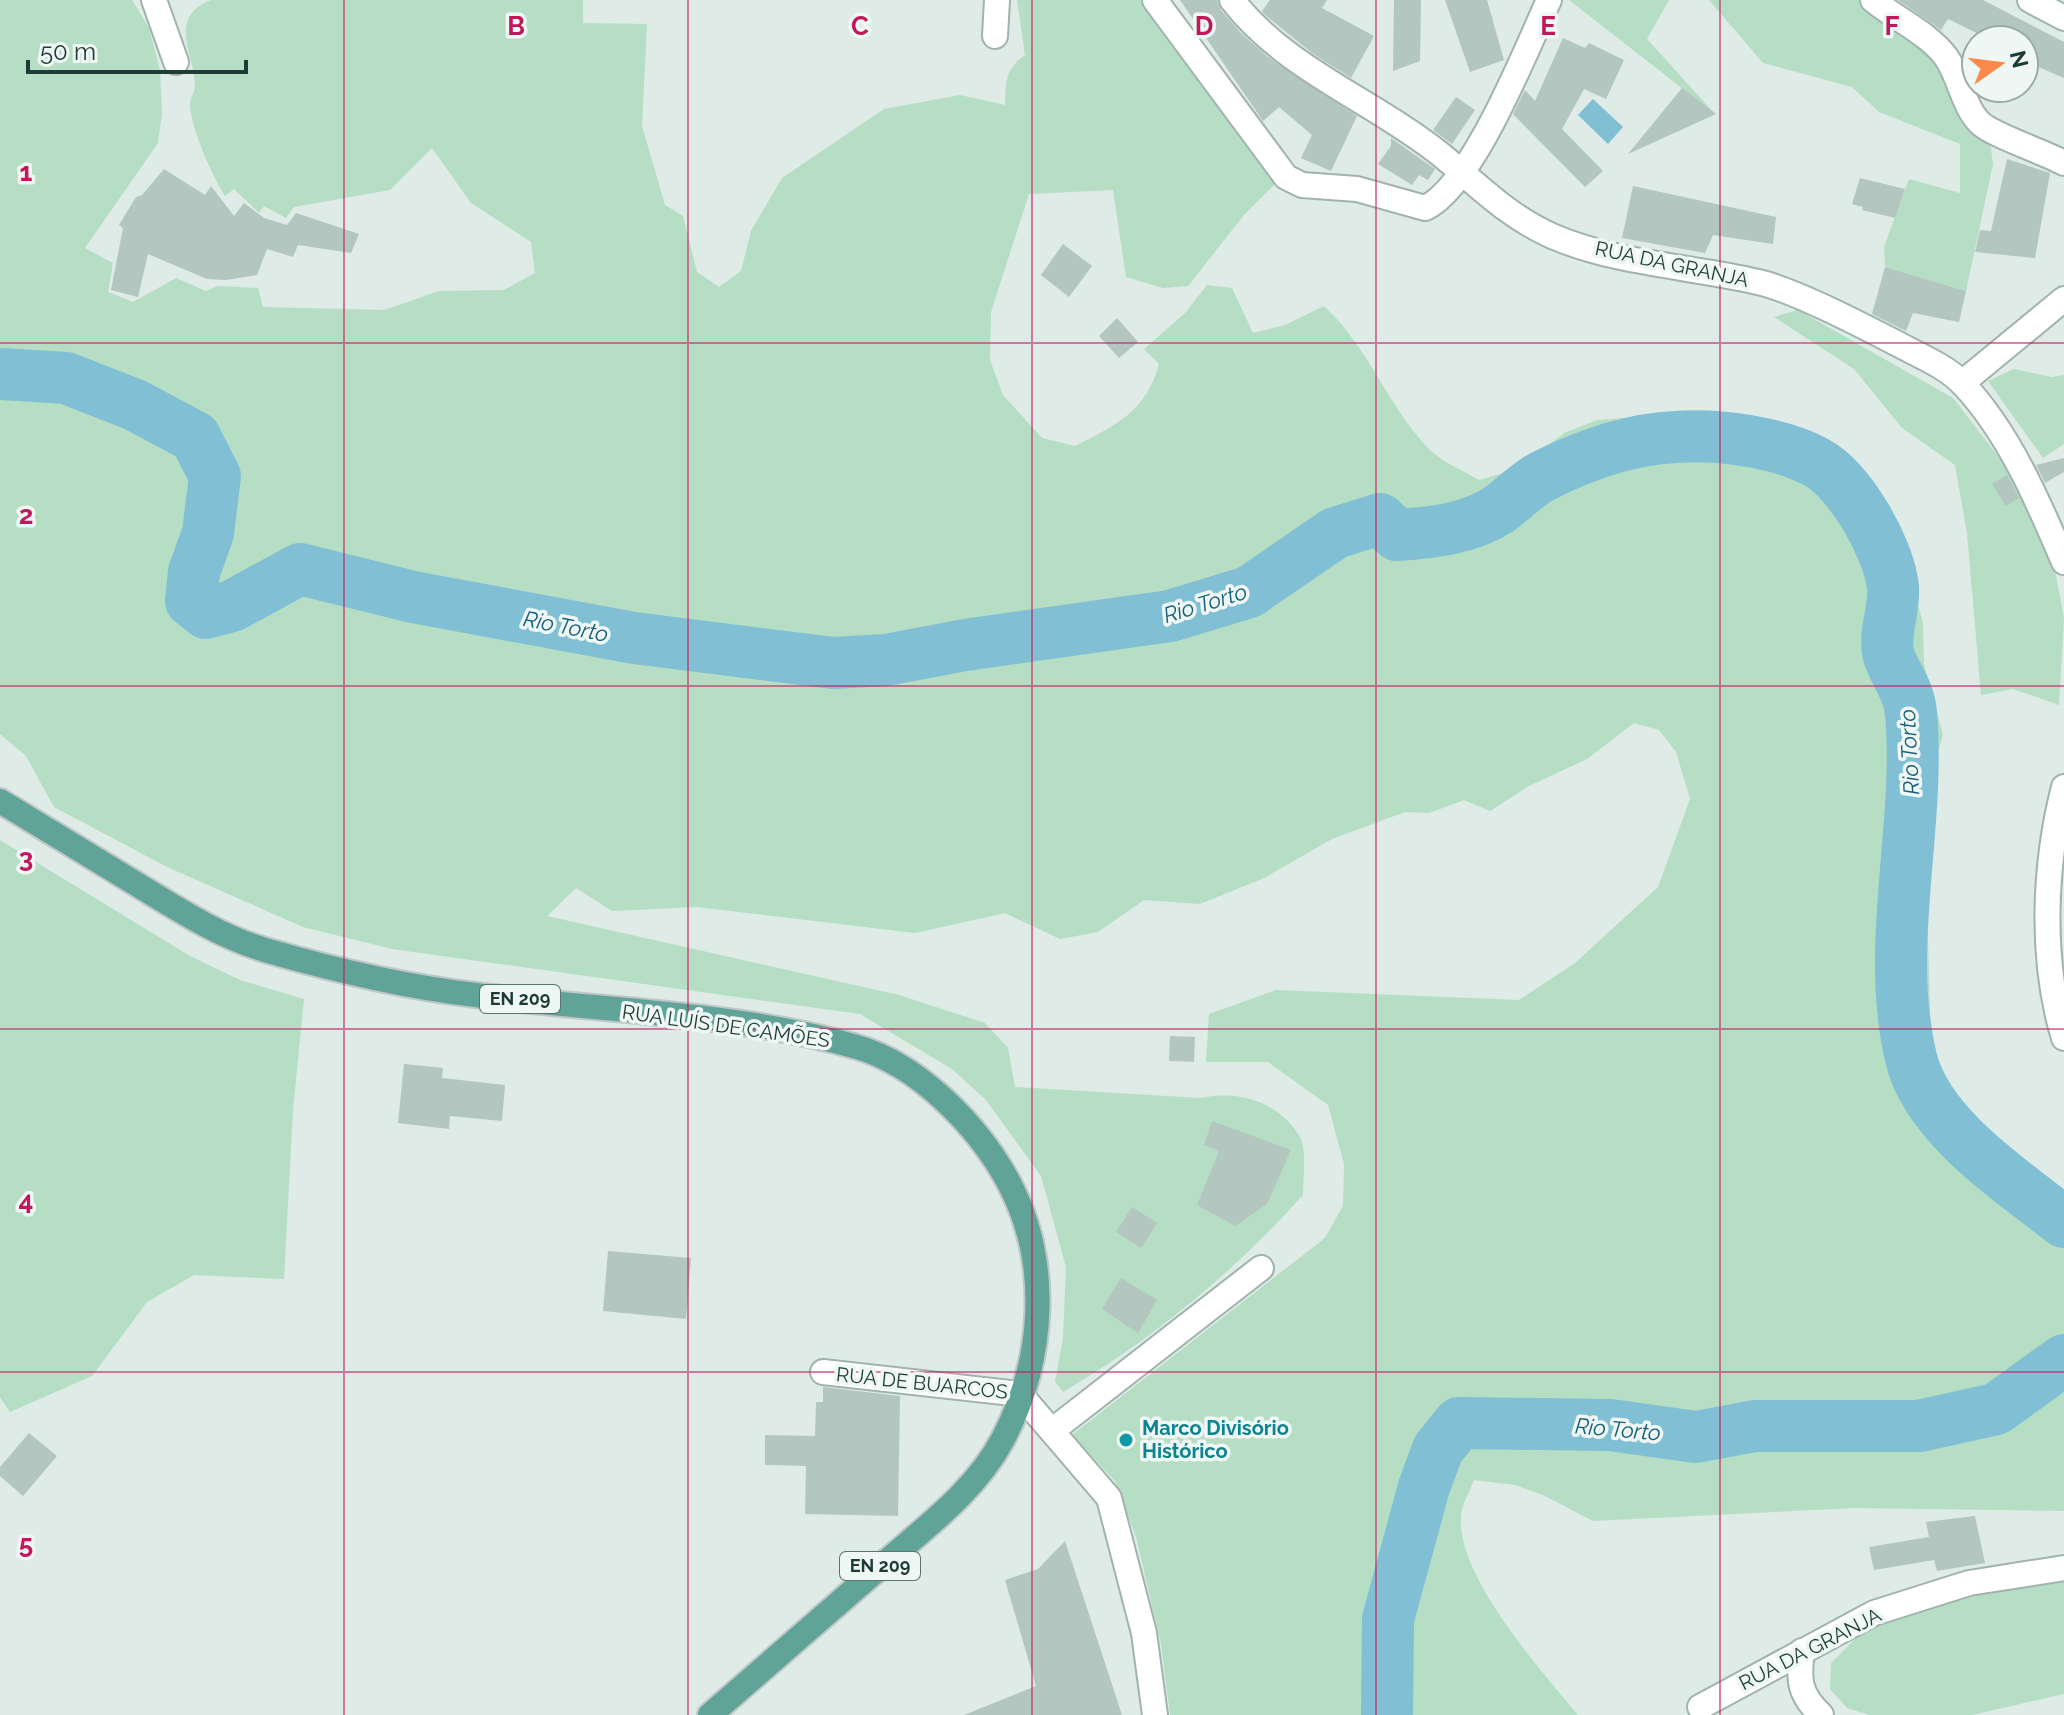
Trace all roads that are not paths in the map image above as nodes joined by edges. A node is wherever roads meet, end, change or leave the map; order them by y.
1 (154, 0) edge
2 (997, 0) edge
3 (1155, 0) edge
4 (1232, 0) edge
5 (1549, 0) edge
6 (1873, 0) edge
7 (995, 36) dead end
8 (176, 62) dead end
9 (2064, 163) edge
10 (1462, 175) junction
11 (2064, 299) edge
12 (1962, 383) junction
13 (2064, 562) edge
14 (2064, 787) edge
15 (0, 801) edge
16 (2064, 1038) edge
17 (1261, 1268) dead end
18 (823, 1372) dead end
19 (1020, 1394) junction
20 (1053, 1430) junction
21 (2064, 1568) edge
22 (1802, 1651) junction
23 (1700, 1707) dead end
24 (710, 1715) edge
25 (1155, 1715) edge
26 (1821, 1715) edge

1 - 8 street
2 - 7 street
3 - 10 street
4 - 10 street, RUA DA GRANJA
5 - 10 street
6 - 9 street
10 - 12 street, RUA DA GRANJA
11 - 12 street
12 - 13 street, RUA DA GRANJA
14 - 16 street
15 - 19 main road, RUA LUÍS DE CAMÕES / EN 209
17 - 20 street
18 - 19 street, RUA DE BUARCOS
19 - 20 street
19 - 24 main road, RUA LUÍS DE CAMÕES / EN 209
20 - 25 street
21 - 22 street, RUA DA GRANJA
22 - 23 street, RUA DA GRANJA
22 - 26 street

